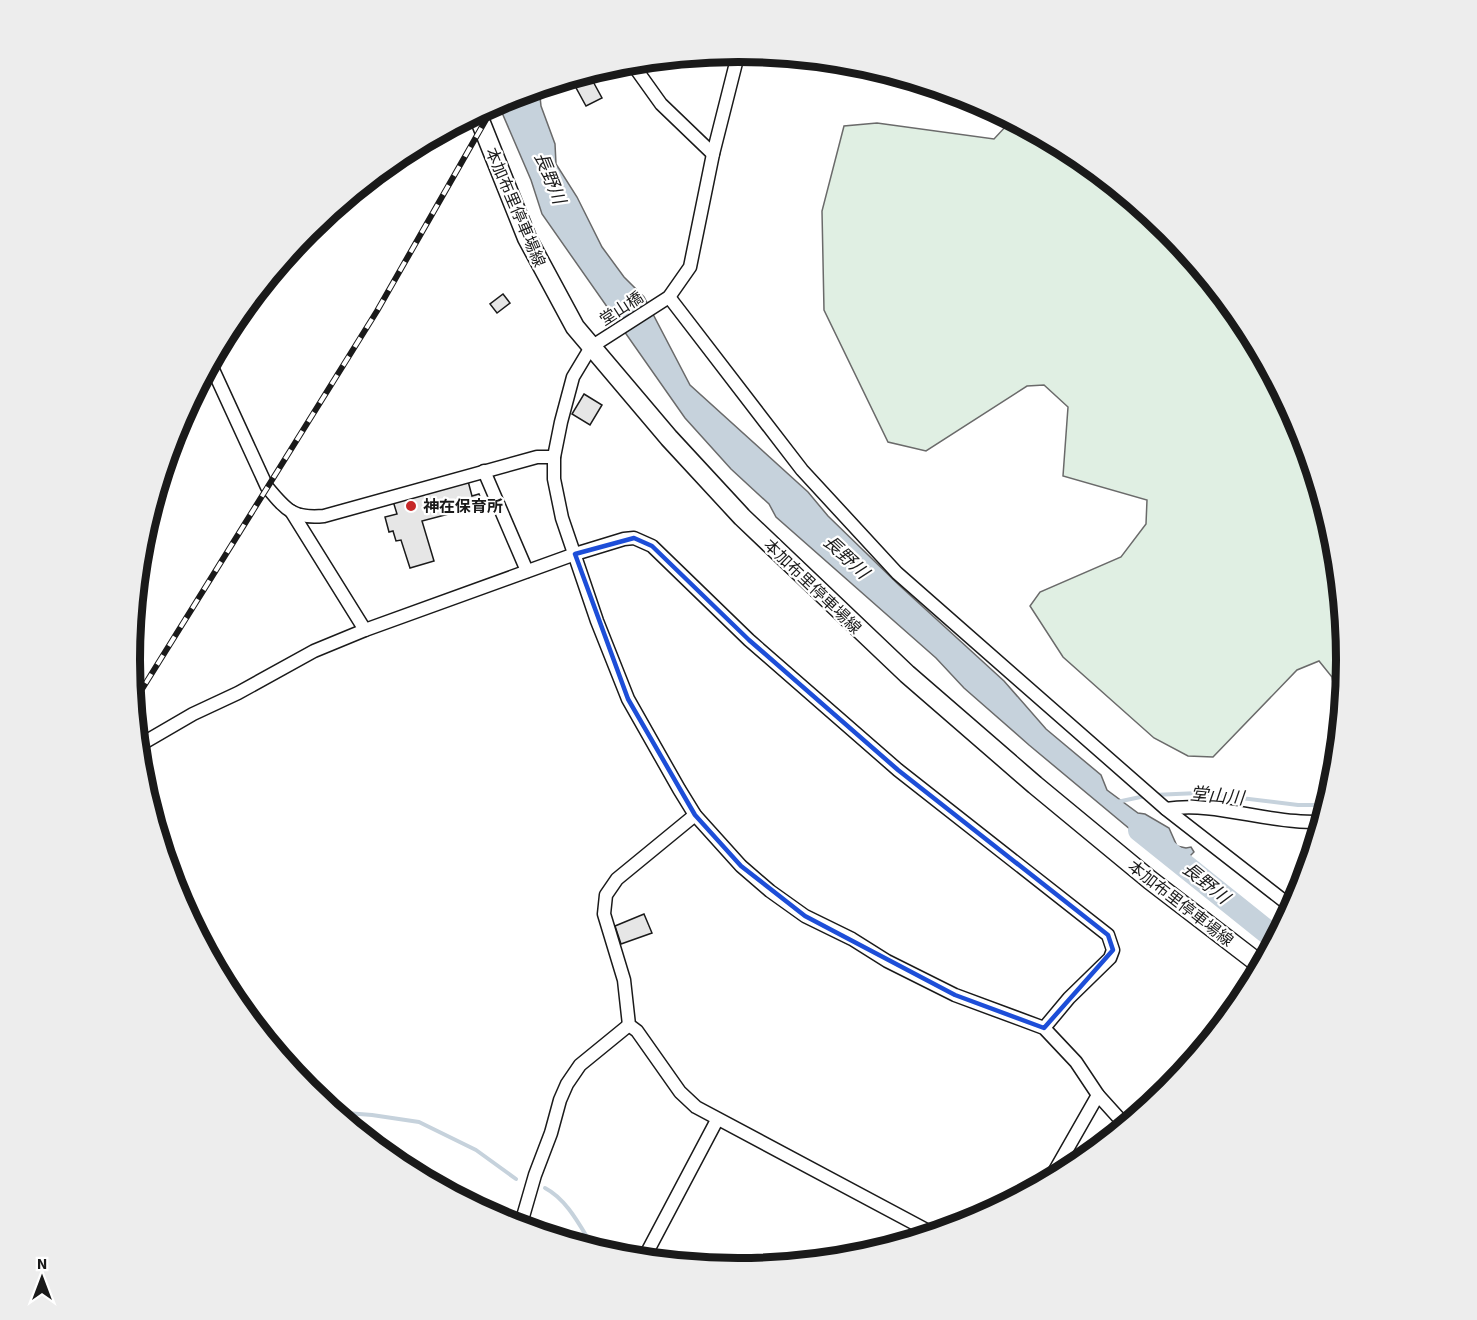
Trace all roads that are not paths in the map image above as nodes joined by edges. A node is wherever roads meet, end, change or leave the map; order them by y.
1 (736, 62) edge
2 (638, 70) edge
3 (480, 120) edge
4 (713, 154) junction
5 (669, 297) junction
6 (591, 348) junction
7 (214, 372) edge
8 (554, 457) junction
9 (484, 471) junction
10 (291, 511) junction
11 (575, 554) junction
12 (527, 572) junction
13 (365, 630) junction
14 (146, 742) edge
15 (1166, 809) junction
16 (695, 815) junction
17 (1315, 822) edge
18 (1285, 902) edge
19 (1256, 961) edge
20 (629, 1025) junction
21 (1044, 1028) junction
22 (1098, 1095) junction
23 (717, 1120) junction
24 (1121, 1120) edge
25 (1057, 1166) edge
26 (523, 1218) edge
27 (924, 1229) edge
28 (649, 1251) edge

1 - 4 street
2 - 4 street
3 - 6 main road, 本加布里停車場線
4 - 5 street
5 - 6 street, 堂山橋
5 - 15 street
6 - 8 street
6 - 19 main road, 本加布里停車場線
7 - 10 street
8 - 9 street
8 - 11 street
9 - 10 street
9 - 12 street
10 - 13 street
11 - 12 street
11 - 16 street
11 - 21 street
12 - 13 street
13 - 14 street
15 - 17 street
15 - 18 street
16 - 20 street
16 - 21 street
20 - 23 street
20 - 26 street
21 - 22 street
22 - 24 street
22 - 25 street
23 - 27 street
23 - 28 street

